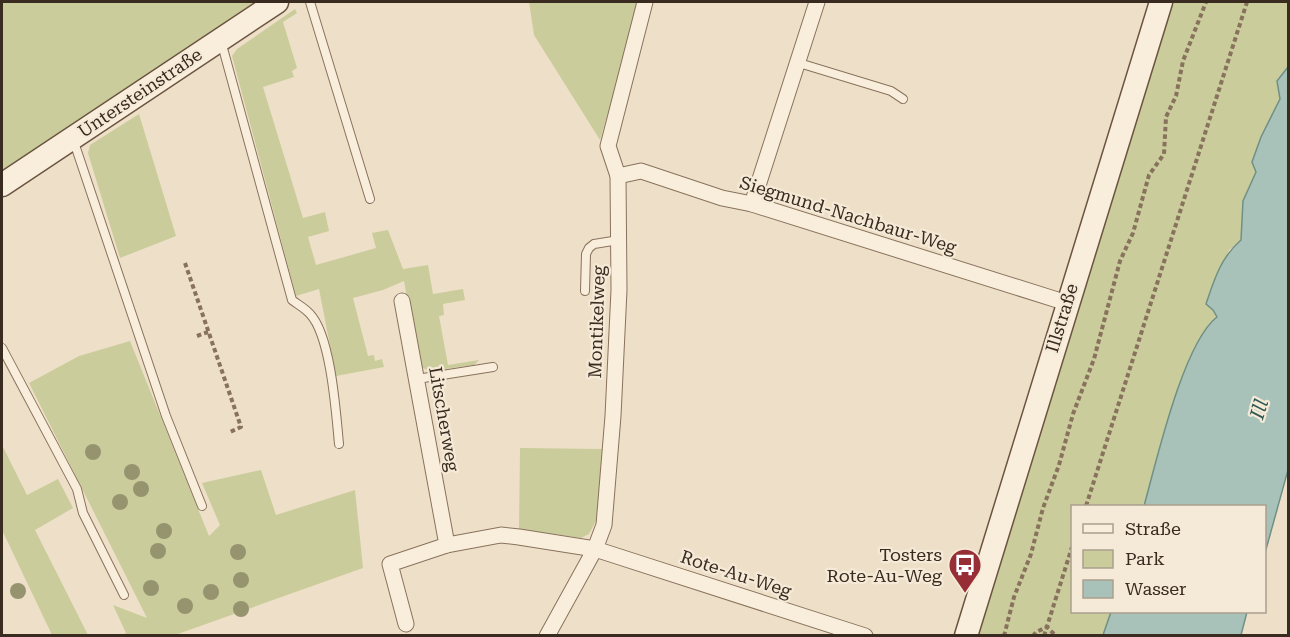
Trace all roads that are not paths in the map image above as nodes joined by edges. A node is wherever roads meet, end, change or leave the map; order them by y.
1 (277, 2) edge
2 (310, 2) edge
3 (645, 2) edge
4 (817, 2) edge
5 (1161, 2) edge
6 (220, 40) junction
7 (799, 63) junction
8 (903, 99) dead end
9 (73, 137) junction
10 (618, 176) junction
11 (2, 185) edge
12 (370, 199) dead end
13 (752, 204) junction
14 (619, 240) junction
15 (585, 291) dead end
16 (402, 301) dead end
17 (1067, 303) junction
18 (2, 348) edge
19 (493, 367) dead end
20 (417, 379) junction
21 (339, 444) dead end
22 (202, 506) dead end
23 (447, 545) junction
24 (595, 549) junction
25 (124, 595) dead end
26 (406, 624) dead end
27 (547, 636) edge
28 (865, 636) edge
29 (966, 636) edge

1 - 6 main road, Untersteinstraße
2 - 12 lane
3 - 10 street, Montikelweg
4 - 7 street
5 - 17 main road, Illstraße
6 - 9 main road, Untersteinstraße
6 - 21 lane
7 - 8 lane
7 - 13 street
9 - 11 main road, Untersteinstraße
9 - 22 lane
10 - 13 street, Siegmund-Nachbaur-Weg
10 - 14 street, Montikelweg
13 - 17 street, Siegmund-Nachbaur-Weg
14 - 15 lane
14 - 24 street, Montikelweg
16 - 20 street, Litscherweg
17 - 29 main road, Illstraße
18 - 25 lane
19 - 20 lane
20 - 23 street, Litscherweg
23 - 24 street
23 - 26 street
24 - 27 street, Montikelweg
24 - 28 street, Rote-Au-Weg

